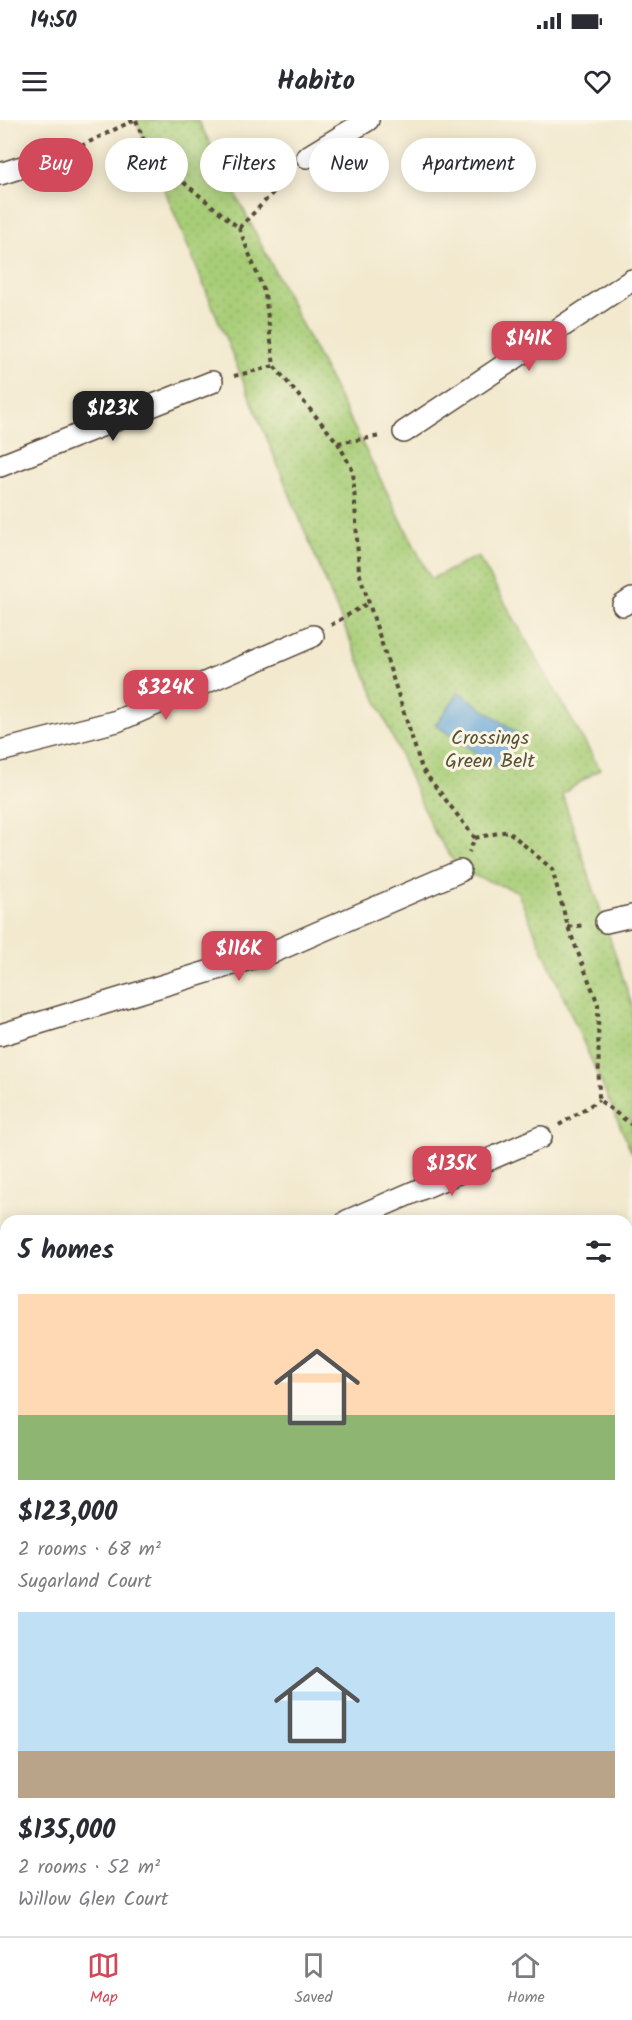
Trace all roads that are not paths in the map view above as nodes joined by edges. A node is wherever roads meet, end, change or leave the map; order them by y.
1 (368, 120) edge
2 (307, 157) road end
3 (18, 168) edge
4 (0, 174) edge
5 (632, 280) edge
6 (212, 382) road end
7 (405, 432) road end
8 (0, 466) edge
9 (313, 636) road end
10 (0, 751) edge
11 (460, 871) road end
12 (632, 916) edge
13 (606, 922) dead end
14 (0, 1035) edge
15 (541, 1137) road end
16 (361, 1215) edge

1 - 2 street
3 - 4 street
5 - 7 street
6 - 8 street
9 - 10 street
11 - 14 street
12 - 13 street
15 - 16 street

